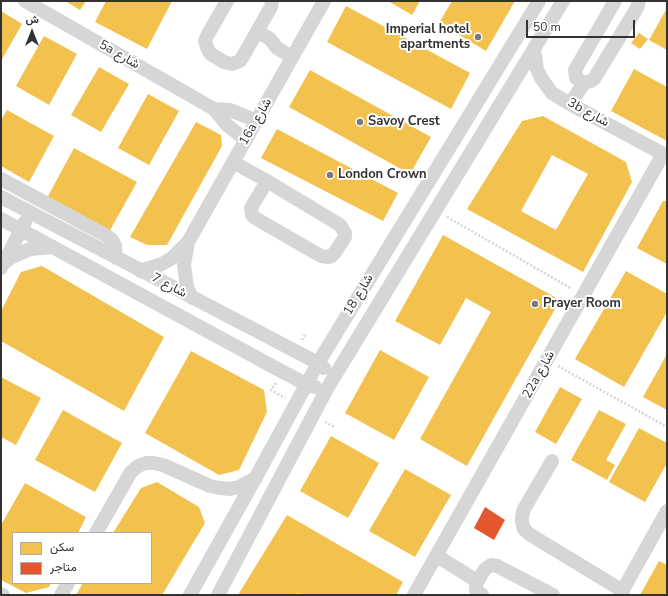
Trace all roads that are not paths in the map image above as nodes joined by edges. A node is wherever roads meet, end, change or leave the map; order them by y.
1 (24, 1) edge
2 (227, 1) edge
3 (272, 1) edge
4 (324, 1) edge
5 (539, 1) edge
6 (563, 1) edge
7 (615, 1) edge
8 (639, 1) edge
9 (257, 32) junction
10 (534, 49) junction
11 (294, 53) junction
12 (584, 83) junction
13 (570, 104) junction
14 (214, 109) junction
15 (256, 121) junction
16 (246, 140) junction
17 (665, 155) edge
18 (233, 162) junction
19 (1, 179) edge
20 (267, 181) junction
21 (5, 199) edge
22 (30, 212) junction
23 (1, 218) edge
24 (21, 230) junction
25 (188, 242) junction
26 (53, 247) junction
27 (116, 258) junction
28 (2, 266) edge
29 (140, 271) junction
30 (192, 298) junction
31 (318, 363) junction
32 (306, 384) junction
33 (329, 384) junction
34 (552, 461) dead end
35 (256, 477) junction
36 (667, 512) edge
37 (97, 532) edge
38 (436, 556) junction
39 (477, 581) junction
40 (67, 584) edge
41 (621, 593) edge
42 (61, 595) edge
43 (190, 595) edge
44 (218, 595) edge
45 (414, 595) edge
46 (482, 595) edge
47 (553, 595) edge

1 - 14 street, 5a شارع
2 - 9 street
3 - 9 street
4 - 11 street, 16a شارع
5 - 31 street, شارع 18
6 - 10 street, شارع 18
7 - 12 street
8 - 12 street
9 - 11 street
10 - 13 street, 3b شارع
10 - 33 street, شارع 18
11 - 15 street, 16a شارع
12 - 13 street
13 - 17 street, 3b شارع
14 - 15 street, 5a شارع
14 - 16 street, 5a شارع
15 - 16 street, 16a شارع
16 - 18 street, 16a شارع
17 - 38 street, 22a شارع
18 - 20 street
18 - 25 street, 16a شارع
19 - 27 street
20 - 20 street
21 - 22 street, شارع 7
21 - 23 street
22 - 24 street
22 - 27 street, شارع 7
23 - 24 street, شارع 7
24 - 26 street, شارع 7
24 - 28 street
25 - 29 street, 16a شارع
25 - 30 street, 16a شارع
26 - 28 street
26 - 32 street, شارع 7
27 - 29 street, شارع 7
29 - 30 street, شارع 7
30 - 31 street, شارع 7
31 - 32 street, شارع 18
31 - 33 street, شارع 7
32 - 33 street, شارع 7
32 - 35 street, شارع 18
33 - 44 street, شارع 18
34 - 41 street
35 - 37 street
35 - 43 street, شارع 18
36 - 41 street
38 - 39 street
38 - 45 street, 22a شارع
39 - 46 street
39 - 47 street
40 - 42 street

